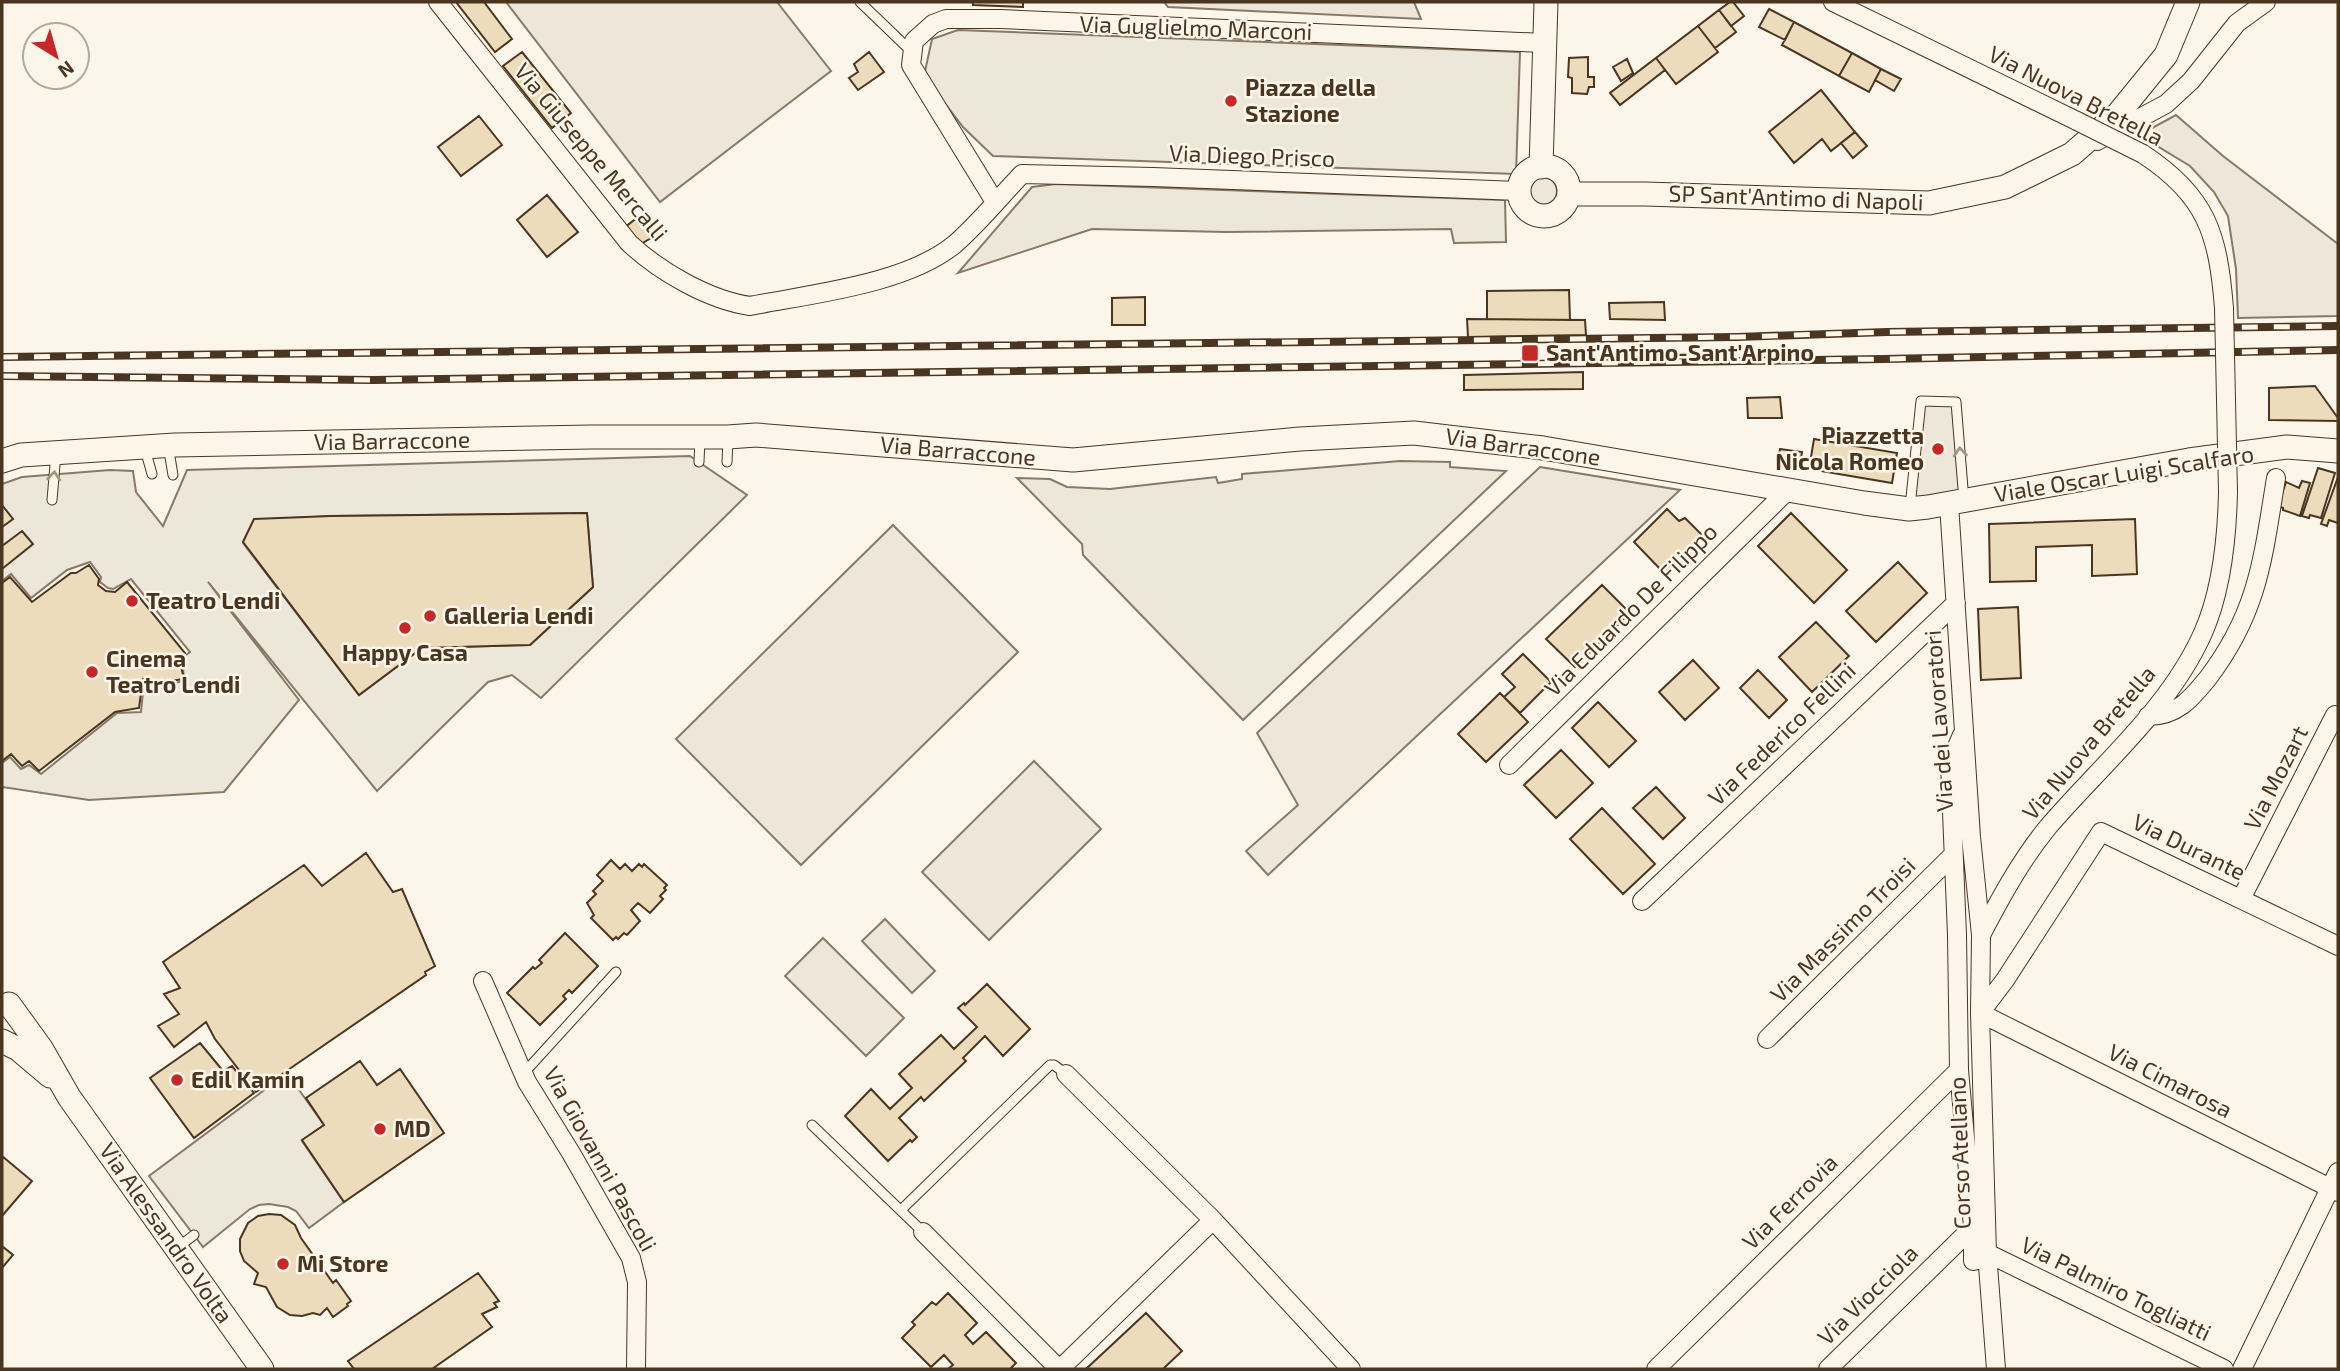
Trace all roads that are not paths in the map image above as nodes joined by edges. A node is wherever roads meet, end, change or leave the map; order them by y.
1 (438, 2) edge
2 (860, 2) edge
3 (1546, 2) edge
4 (1833, 2) edge
5 (2188, 2) edge
6 (2266, 2) edge
7 (1544, 43) junction
8 (913, 53) junction
9 (2072, 154) junction
10 (1541, 166) junction
11 (1519, 191) junction
12 (1569, 194) junction
13 (995, 202) junction
14 (700, 436) junction
15 (728, 437) junction
16 (169, 445) junction
17 (144, 447) junction
18 (2338, 451) edge
19 (56, 452) junction
20 (2, 461) edge
21 (699, 461) dead end
22 (727, 462) dead end
23 (152, 474) dead end
24 (173, 474) dead end
25 (2276, 478) dead end
26 (1788, 489) junction
27 (52, 500) dead end
28 (1957, 502) junction
29 (1909, 509) junction
30 (1956, 603) junction
31 (2148, 716) junction
32 (2337, 716) edge
33 (1964, 730) junction
34 (1509, 765) dead end
35 (1952, 856) junction
36 (2241, 900) junction
37 (1642, 901) dead end
38 (1981, 935) junction
39 (2338, 946) edge
40 (616, 972) dead end
41 (483, 981) dead end
42 (5, 994) edge
43 (1980, 1013) junction
44 (2, 1026) edge
45 (1767, 1039) dead end
46 (2, 1041) edge
47 (1959, 1070) junction
48 (523, 1074) junction
49 (1066, 1074) joint
50 (69, 1097) junction
51 (812, 1125) dead end
52 (2336, 1184) edge
53 (901, 1210) junction
54 (1213, 1220) junction
55 (1973, 1227) junction
56 (923, 1232) joint
57 (1987, 1252) junction
58 (262, 1369) edge
59 (636, 1369) edge
60 (1060, 1369) edge
61 (1350, 1369) edge
62 (1656, 1369) edge
63 (1828, 1369) edge
64 (1996, 1369) edge
65 (2224, 1369) edge
66 (2242, 1369) edge

1 - 13 street, Via Giuseppe Mercalli
2 - 8 lane
3 - 7 street
4 - 31 street, Via Nuova Bretella, bridge
5 - 9 street, SP Sant'Antimo di Napoli
6 - 9 street
7 - 8 street, Via Guglielmo Marconi
7 - 10 street
8 - 13 street
9 - 12 street, SP Sant'Antimo di Napoli
10 - 11 street
10 - 12 street
11 - 12 street
11 - 13 street, Via Diego Prisco
14 - 15 street, Via Barraccone
14 - 16 street, Via Barraccone
14 - 21 lane
15 - 22 lane
15 - 26 street, Via Barraccone
16 - 17 street, Via Barraccone
16 - 24 lane
17 - 19 street, Via Barraccone
17 - 23 lane
18 - 28 street, Viale Oscar Luigi Scalfaro
19 - 20 street, Via Barraccone
27 -> 19 lane
25 - 31 street
26 - 29 street, Via Barraccone
26 - 34 street, Via Eduardo De Filippo
28 - 29 street, Viale Oscar Luigi Scalfaro
28 -> 29 lane
28 - 30 street, Via dei Lavoratori
30 - 33 street, Via dei Lavoratori
30 - 37 street, Via Federico Fellini
31 - 38 street, Via Nuova Bretella
32 - 36 street, Via Mozart
33 - 35 street
33 - 38 street, Via dei Lavoratori
35 - 45 street, Via Massimo Troisi
35 - 47 street
36 - 39 street, Via Durante
36 - 43 street, Via Durante
38 - 43 street, Corso Atellano
40 - 48 lane
41 - 48 street, Via Giovanni Pascoli
42 - 44 street
42 - 50 street, Via Alessandro Volta
43 - 52 street, Via Cimarosa
43 - 57 street, Corso Atellano
46 - 50 street, Via Alessandro Volta
47 - 55 street
47 - 62 street, Via Ferrovia
48 - 59 street, Via Giovanni Pascoli
49 - 53 lane
49 - 54 street
50 - 58 street, Via Alessandro Volta
51 - 53 lane
52 - 66 street
53 - 56 lane
54 - 60 street
54 - 61 street
55 - 57 street, Via Palmiro Togliatti
55 - 63 street, Via Viocciola
56 - 60 street
57 - 64 street, Corso Atellano
57 - 65 street, Via Palmiro Togliatti

